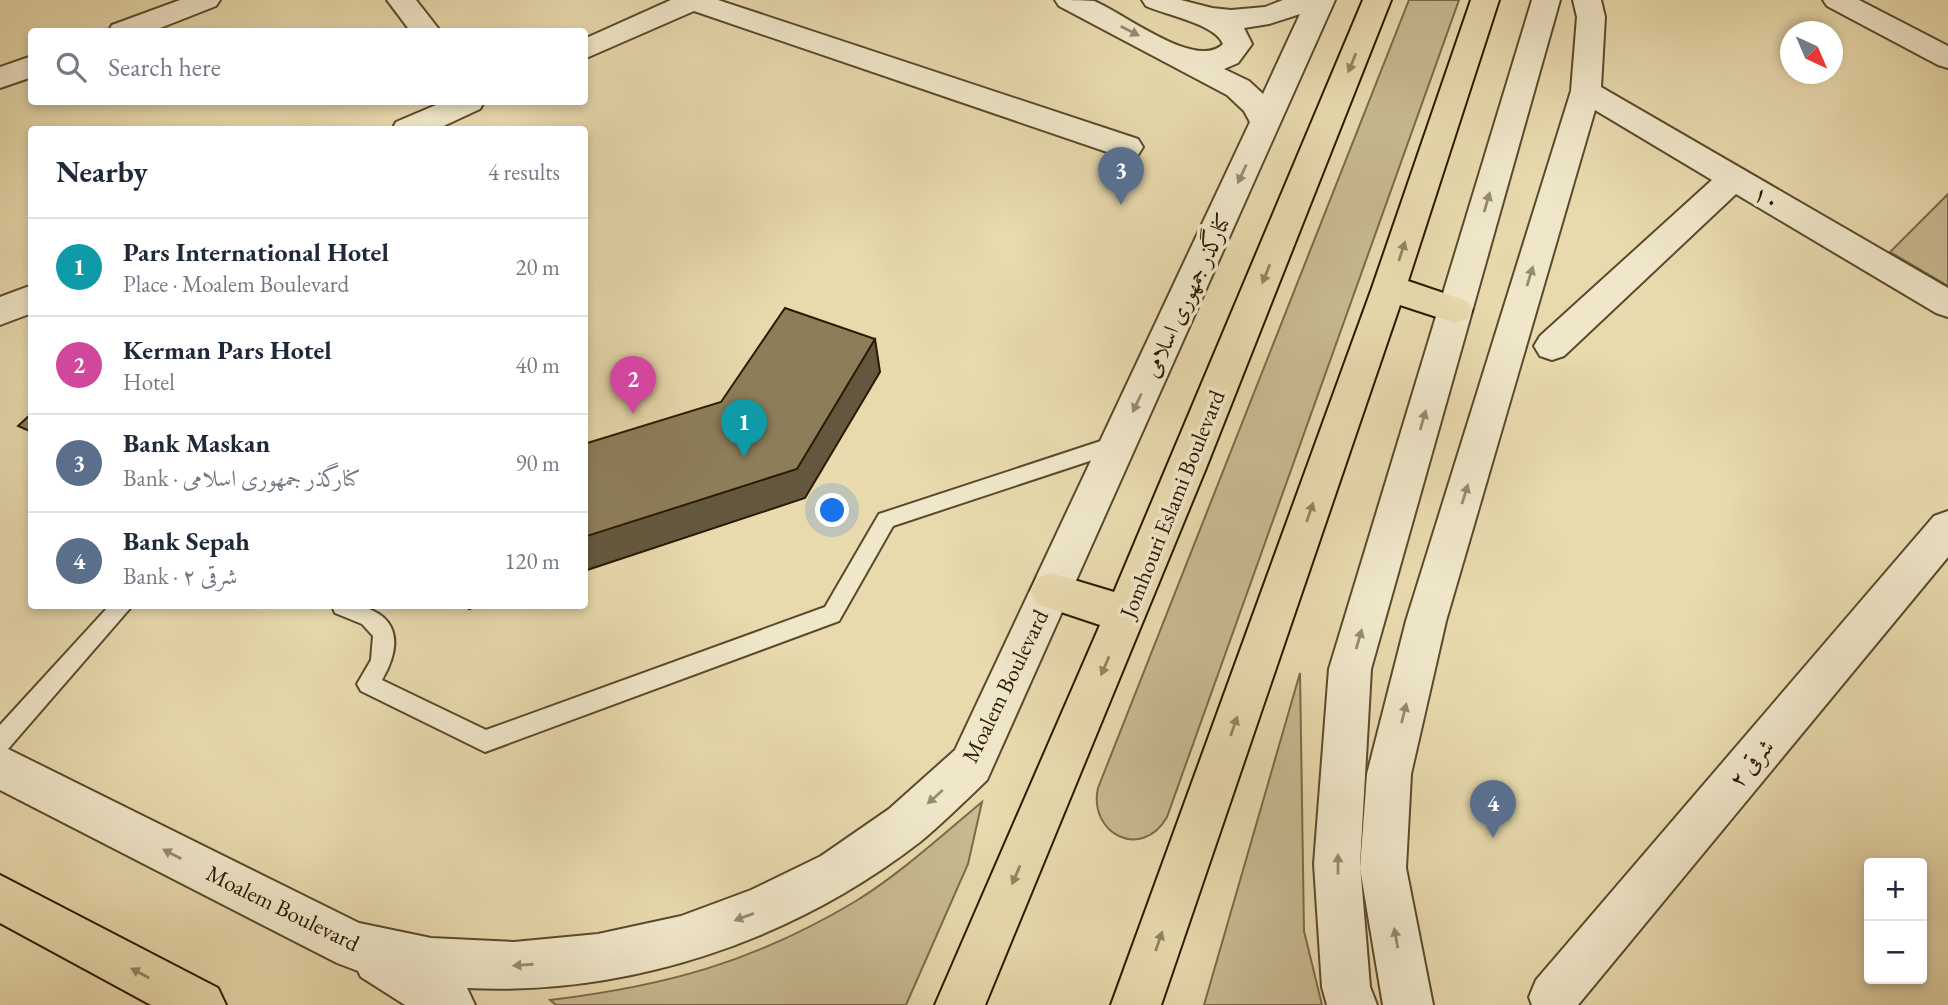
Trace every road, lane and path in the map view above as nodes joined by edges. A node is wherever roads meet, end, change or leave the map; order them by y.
1 (206, 0) edge
2 (401, 0) edge
3 (1069, 0) edge
4 (1156, 0) edge
5 (1306, 0) edge
6 (1321, 0) edge
7 (1377, 0) edge
8 (1485, 0) edge
9 (1546, 0) edge
10 (1587, 0) edge
11 (1837, 0) edge
12 (693, 1) edge
13 (1208, 19) junction
14 (132, 28) edge
15 (425, 28) edge
16 (588, 48) edge
17 (1948, 58) edge
18 (1186, 59) junction
19 (28, 68) edge
20 (0, 78) edge
21 (1586, 91) junction
22 (462, 105) edge
23 (1266, 123) junction
24 (416, 126) edge
25 (1127, 147) dead end
26 (1734, 178) junction
27 (1389, 288) junction
28 (28, 300) edge
29 (1948, 304) edge
30 (1455, 310) junction
31 (0, 312) edge
32 (1552, 346) dead end
33 (1119, 443) junction
34 (1948, 528) edge
35 (1051, 591) junction
36 (119, 609) edge
37 (349, 609) edge
38 (1126, 614) junction
39 (0, 741) edge
40 (0, 767) edge
41 (0, 898) edge
42 (355, 946) junction
43 (1553, 997) dead end
44 (201, 1005) edge
45 (450, 1005) edge
46 (960, 1005) edge
47 (1136, 1005) edge
48 (1352, 1005) edge
49 (1408, 1005) edge

1 - 14 street
2 - 15 street
3 -> 18 street
4 - 13 street
5 - 13 street
6 - 23 street, کنارگذر جمهوری اسلامی
7 -> 38 main road, Jomhouri Eslami Boulevard
27 -> 8 main road
30 -> 9 street
10 - 21 street
11 - 17 street
12 - 16 street
12 - 25 street
13 - 18 street
18 - 23 street
19 - 20 street
21 - 26 street, ۱۰
49 -> 21 street
22 - 24 street
23 -> 33 street, کنارگذر جمهوری اسلامی
26 - 29 street, ۱۰
26 - 32 street
27 - 30 main road
47 -> 27 main road
28 - 31 street
48 -> 30 street
33 - 35 street, کنارگذر جمهوری اسلامی
33 - 37 lane
34 - 43 street, ۲ شرقی
35 - 38 main road
35 -> 42 street, Moalem Boulevard
36 - 39 lane
38 -> 46 main road, Jomhouri Eslami Boulevard
42 -> 40 street, Moalem Boulevard
44 -> 41 main road
42 - 45 street

